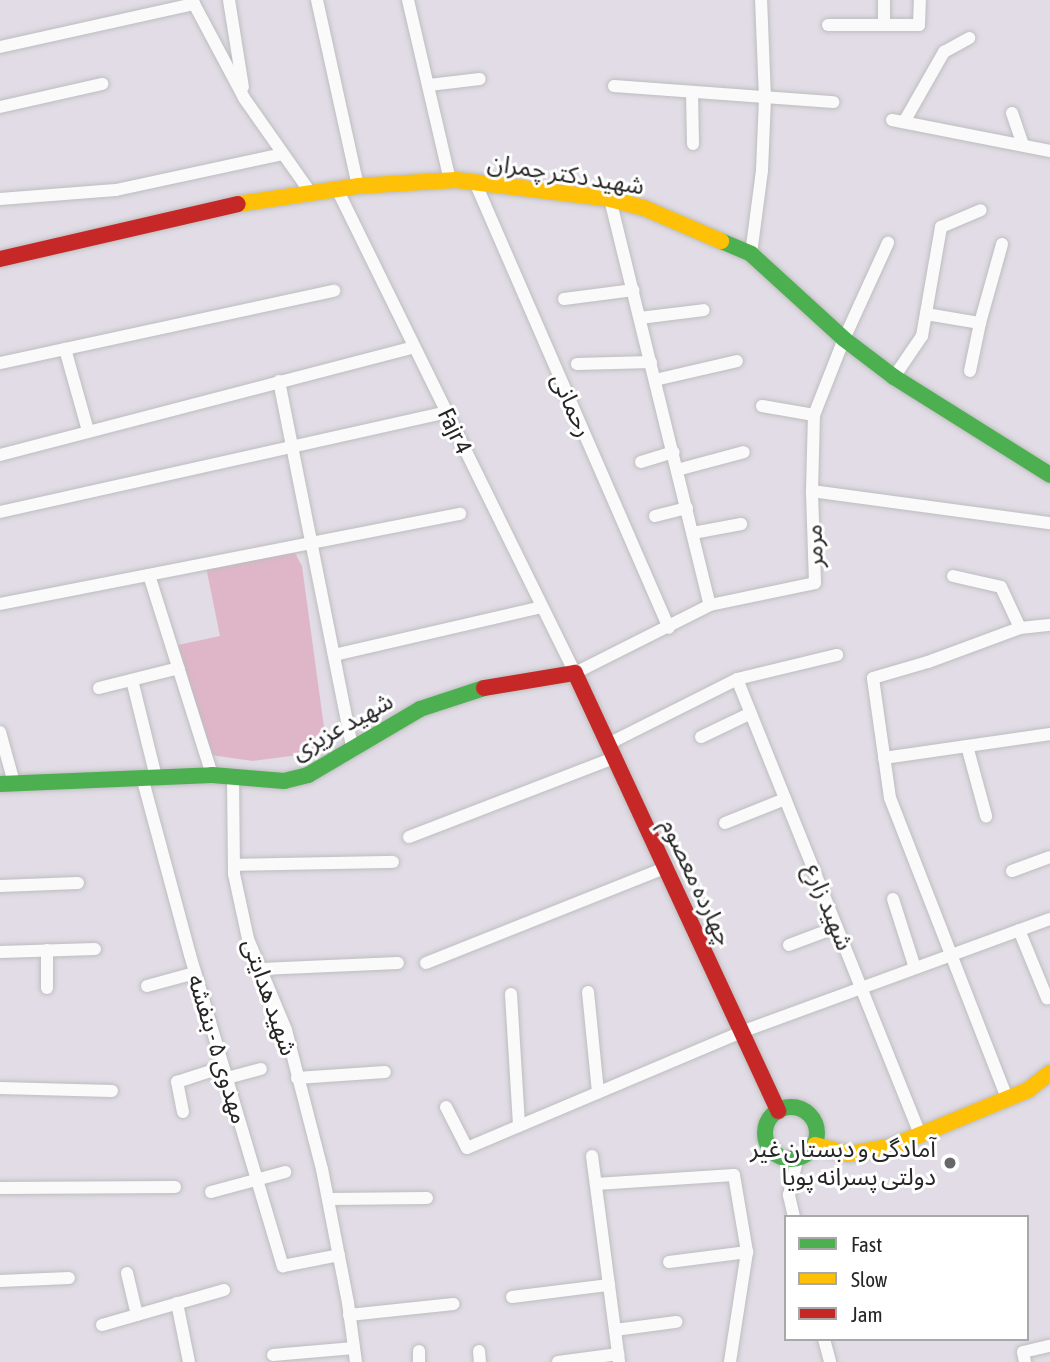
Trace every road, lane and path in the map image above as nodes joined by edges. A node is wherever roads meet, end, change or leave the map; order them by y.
1 (229, 0) edge
2 (317, 0) edge
3 (408, 0) edge
4 (761, 0) edge
5 (884, 0) edge
6 (920, 0) edge
7 (193, 2) edge
8 (828, 24) dead end
9 (884, 25) junction
10 (969, 38) dead end
11 (0, 47) edge
12 (480, 79) dead end
13 (102, 84) dead end
14 (429, 85) junction
15 (614, 86) dead end
16 (692, 92) junction
17 (244, 98) junction
18 (765, 98) junction
19 (833, 102) dead end
20 (0, 107) edge
21 (1012, 113) dead end
22 (693, 144) dead end
23 (1023, 145) junction
24 (1050, 151) edge
25 (282, 154) junction
26 (450, 180) junction
27 (475, 182) junction
28 (358, 186) junction
29 (337, 189) junction
30 (310, 192) junction
31 (0, 199) edge
32 (610, 199) junction
33 (981, 210) dead end
34 (888, 243) dead end
35 (1002, 244) dead end
36 (751, 254) junction
37 (0, 259) edge
38 (633, 289) junction
39 (334, 292) dead end
40 (564, 299) dead end
41 (704, 310) dead end
42 (926, 314) junction
43 (640, 318) junction
44 (979, 323) junction
45 (844, 339) junction
46 (414, 347) junction
47 (65, 349) junction
48 (737, 361) dead end
49 (650, 362) junction
50 (0, 363) edge
51 (577, 364) dead end
52 (970, 371) dead end
53 (894, 377) junction
54 (655, 380) junction
55 (279, 381) junction
56 (762, 406) dead end
57 (446, 412) junction
58 (814, 415) junction
59 (88, 431) junction
60 (292, 446) junction
61 (673, 452) junction
62 (744, 452) dead end
63 (0, 455) edge
64 (641, 462) dead end
65 (677, 470) junction
66 (1050, 475) edge
67 (812, 491) junction
68 (687, 508) junction
69 (0, 512) edge
70 (460, 514) dead end
71 (655, 516) dead end
72 (1050, 523) edge
73 (741, 524) dead end
74 (693, 533) junction
75 (311, 543) junction
76 (149, 575) junction
77 (953, 576) dead end
78 (0, 604) edge
79 (710, 605) junction
80 (542, 607) junction
81 (1050, 625) edge
82 (669, 628) junction
83 (1020, 628) junction
84 (334, 655) junction
85 (837, 655) dead end
86 (179, 667) junction
87 (575, 673) junction
88 (737, 679) junction
89 (132, 680) junction
90 (99, 688) dead end
91 (751, 713) junction
92 (0, 732) edge
93 (1050, 734) edge
94 (701, 737) dead end
95 (967, 746) junction
96 (353, 751) junction
97 (611, 751) junction
98 (884, 758) junction
99 (212, 775) junction
100 (149, 777) junction
101 (233, 777) junction
102 (7, 783) edge
103 (785, 799) junction
104 (986, 816) dead end
105 (725, 823) dead end
106 (409, 837) dead end
107 (1050, 857) edge
108 (393, 862) dead end
109 (234, 865) junction
110 (665, 869) junction
111 (1012, 872) dead end
112 (78, 883) dead end
113 (0, 886) edge
114 (893, 899) dead end
115 (1050, 919) edge
116 (836, 927) junction
117 (1019, 930) junction
118 (789, 945) dead end
119 (95, 949) dead end
120 (47, 950) junction
121 (0, 952) edge
122 (953, 955) junction
123 (426, 962) dead end
124 (398, 963) dead end
125 (915, 968) junction
126 (261, 969) junction
127 (195, 972) junction
128 (147, 986) dead end
129 (47, 988) dead end
130 (861, 988) junction
131 (588, 992) dead end
132 (511, 994) dead end
133 (1047, 998) dead end
134 (741, 1032) junction
135 (261, 1069) dead end
136 (225, 1072) junction
137 (385, 1072) dead end
138 (1050, 1073) edge
139 (297, 1078) junction
140 (0, 1087) edge
141 (112, 1091) dead end
142 (598, 1092) junction
143 (1007, 1098) junction
144 (446, 1107) dead end
145 (778, 1111) junction
146 (183, 1112) dead end
147 (519, 1126) junction
148 (920, 1135) junction
149 (815, 1145) junction
150 (592, 1156) dead end
151 (797, 1159) junction
152 (285, 1172) dead end
153 (257, 1180) junction
154 (596, 1184) junction
155 (175, 1187) dead end
156 (0, 1188) edge
157 (211, 1192) dead end
158 (427, 1198) dead end
159 (328, 1199) junction
160 (794, 1215) edge
161 (747, 1252) junction
162 (339, 1255) junction
163 (669, 1262) dead end
164 (127, 1273) dead end
165 (69, 1278) dead end
166 (0, 1281) edge
167 (609, 1285) junction
168 (224, 1290) dead end
169 (512, 1297) dead end
170 (177, 1303) junction
171 (453, 1304) dead end
172 (137, 1315) junction
173 (349, 1315) junction
174 (676, 1322) dead end
175 (102, 1325) dead end
176 (615, 1330) junction
177 (825, 1341) edge
178 (1050, 1346) edge
179 (354, 1348) junction
180 (273, 1355) dead end
181 (1024, 1357) edge
182 (618, 1358) edge
183 (189, 1362) edge
184 (356, 1362) edge
185 (558, 1362) edge
186 (730, 1362) edge
187 (830, 1362) edge

1 - 17 street
2 - 28 street
3 - 14 street
4 - 18 street
5 - 9 street
6 - 9 street
7 - 11 street
7 - 17 street
8 - 9 street
10 - 23 street
12 - 14 street
13 - 20 street
14 - 26 street
15 - 16 street
16 - 18 street
16 - 22 street
17 - 25 street
18 - 19 street
18 - 36 street
21 - 23 street
23 - 24 street
25 - 30 street
25 - 31 street
26 - 27 street, شهید دکتر چمران
26 - 28 street, شهید دکتر چمران
27 - 32 street, شهید دکتر چمران
27 - 82 street, رحمانی
28 - 29 street, شهید دکتر چمران
29 - 30 street, شهید دکتر چمران
29 - 46 street, Fajr 4
30 - 37 street, شهید دکتر چمران
32 - 36 street, شهید دکتر چمران
32 - 38 street
33 - 42 street
34 - 45 street
35 - 44 street
36 - 45 street, شهید دکتر چمران
38 - 40 street
38 - 43 street
39 - 47 street
41 - 43 street
42 - 44 street
42 - 53 street
43 - 49 street
44 - 52 street
45 - 53 street, شهید دکتر چمران
45 - 58 street
46 - 55 street
46 - 57 street, Fajr 4
47 - 50 street
47 - 59 street
48 - 54 street
49 - 51 street
49 - 54 street
53 - 66 street, شهید دکتر چمران
54 - 61 street
55 - 59 street
55 - 60 street
56 - 58 street
57 - 60 street
57 - 80 street, Fajr 4
58 - 67 street
59 - 63 street
60 - 69 street
60 - 75 street
61 - 64 street
61 - 65 street
62 - 65 street
65 - 68 street
67 - 72 street, مرمر
67 - 79 street, مرمر
68 - 71 street
68 - 74 street
70 - 75 street
73 - 74 street
74 - 79 street
75 - 76 street
75 - 84 street
76 - 78 street
76 - 86 street
77 - 83 street
79 - 82 street, مرمر
80 - 84 street
80 - 87 street, Fajr 4
81 - 83 street
82 - 87 street, مرمر
83 - 98 street
84 - 96 street
85 - 88 street
86 - 89 street
86 - 99 street
87 - 96 street, شهید عزیزی
87 - 97 street, چهارده معصوم
88 - 91 street, شهید زارع
88 - 97 street
89 - 90 street
89 - 100 street, مهدوی ۵ - بنفشه
91 - 94 street
91 - 103 street, شهید زارع
92 - 102 street
93 - 95 street
95 - 98 street
95 - 104 street
96 - 101 street, شهید عزیزی
97 - 106 street
97 - 110 street, چهارده معصوم
98 - 122 street
99 - 100 street, شهید عزیزی
99 - 101 street, شهید عزیزی
100 - 102 street, شهید عزیزی
100 - 127 street, مهدوی ۵ - بنفشه
101 - 109 street, شهید هدایتی
103 - 105 street
103 - 116 street, شهید زارع
107 - 111 street
108 - 109 street
109 - 126 street, شهید هدایتی
110 - 123 street
110 - 134 street, چهارده معصوم
112 - 113 street
114 - 125 street
115 - 117 street
116 - 118 street
116 - 130 street, شهید زارع
117 - 122 street
117 - 133 street
119 - 120 street
120 - 121 street
120 - 129 street
122 - 125 street
122 - 143 street
124 - 126 street
125 - 130 street
126 - 139 street, شهید هدایتی
127 - 128 street
127 - 136 street, مهدوی ۵ - بنفشه
130 - 134 street
130 - 148 street, شهید زارع
131 - 142 street
132 - 147 street
134 - 142 street
134 - 145 street, چهارده معصوم
135 - 136 street
136 - 146 street
136 - 153 street, مهدوی ۵ - بنفشه
137 - 139 street
138 - 143 street
139 - 159 street, شهید هدایتی
140 - 141 street
142 - 147 street
143 - 148 street
144 - 147 street
145 - 149 street
145 - 151 street
148 - 149 street
149 - 151 street
150 - 154 street
151 - 160 street
152 - 153 street
153 - 157 street
153 - 162 street, مهدوی ۵ - بنفشه
154 - 161 street
154 - 167 street
155 - 156 street
158 - 159 street
159 - 162 street, شهید هدایتی
161 - 163 street
161 - 186 street
162 - 173 street, شهید هدایتی
164 - 172 street
165 - 166 street
167 - 169 street
167 - 176 street
168 - 170 street
170 - 172 street
170 - 183 street
171 - 173 street
172 - 175 street
173 - 179 street, شهید هدایتی
174 - 176 street
176 - 182 street
177 - 187 street
178 - 181 street
179 - 180 street
179 - 184 street, شهید هدایتی
182 - 185 street

